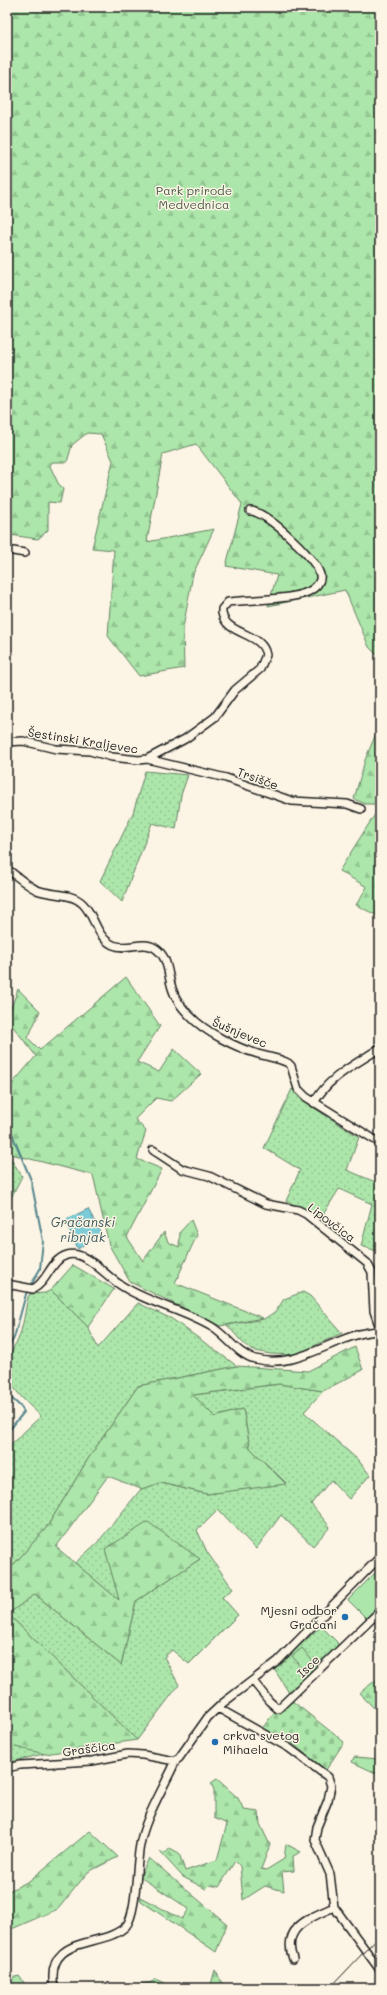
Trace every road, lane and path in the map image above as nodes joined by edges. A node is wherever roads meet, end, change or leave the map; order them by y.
1 (250, 511) dead end
2 (7, 550) edge
3 (25, 553) dead end
4 (7, 742) edge
5 (148, 759) junction
6 (361, 809) dead end
7 (7, 869) edge
8 (380, 1048) edge
9 (314, 1103) junction
10 (380, 1142) edge
11 (153, 1150) dead end
12 (7, 1284) edge
13 (380, 1328) edge
14 (380, 1331) edge
15 (380, 1557) edge
16 (380, 1611) edge
17 (253, 1681) junction
18 (218, 1708) junction
19 (175, 1761) junction
20 (7, 1768) edge
21 (334, 1907) junction
22 (293, 1959) dead end
23 (380, 1970) edge
24 (54, 1988) edge

1 - 5 street, Šestinski Kraljevec
2 - 3 street
4 - 5 street, Šestinski Kraljevec
5 - 6 street, Trsišče
7 - 9 street, Šušnjevec
8 - 9 street
9 - 10 street, Šušnjevec
11 - 13 street, Lipovčica
12 - 14 street
15 - 17 street, Isce
16 - 17 street, Isce
17 - 18 street, Isce
18 - 19 street, Isce
18 - 21 street
19 - 20 street, Graščica
19 - 24 street, Isce
21 - 22 street
21 - 23 street

